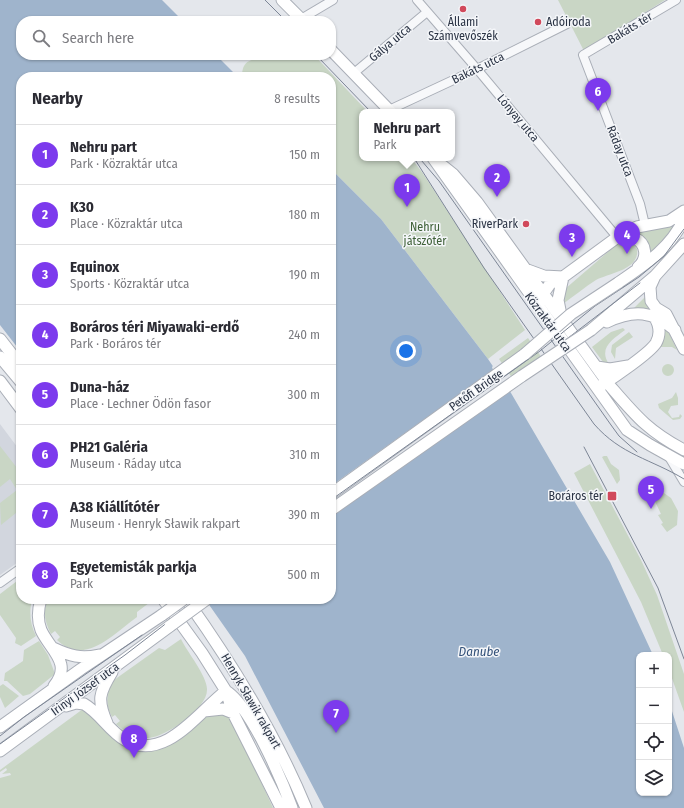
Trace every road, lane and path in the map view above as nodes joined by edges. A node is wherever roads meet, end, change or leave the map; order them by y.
1 (282, 0) edge
2 (333, 0) edge
3 (417, 0) edge
4 (676, 0) edge
5 (427, 12) junction
6 (298, 16) edge
7 (308, 16) edge
8 (567, 24) dead end
9 (336, 55) edge
10 (583, 55) joint
11 (477, 69) junction
12 (354, 73) junction
13 (388, 109) edge
14 (394, 109) edge
15 (436, 161) edge
16 (438, 161) edge
17 (684, 211) edge
18 (684, 219) edge
19 (645, 225) junction
20 (617, 237) junction
21 (684, 244) edge
22 (525, 269) junction
23 (655, 276) junction
24 (563, 277) junction
25 (618, 283) junction
26 (527, 292) junction
27 (543, 294) junction
28 (541, 312) junction
29 (654, 316) junction
30 (565, 323) junction
31 (591, 330) junction
32 (675, 330) junction
33 (0, 339) edge
34 (684, 349) edge
35 (0, 357) edge
36 (16, 360) edge
37 (628, 366) junction
38 (597, 367) junction
39 (16, 376) edge
40 (0, 381) edge
41 (607, 382) junction
42 (596, 389) junction
43 (16, 402) edge
44 (684, 450) edge
45 (669, 456) junction
46 (684, 464) edge
47 (684, 482) edge
48 (336, 490) edge
49 (336, 506) edge
50 (16, 572) edge
51 (0, 583) edge
52 (40, 604) edge
53 (167, 604) edge
54 (178, 604) edge
55 (189, 604) edge
56 (200, 604) edge
57 (53, 648) junction
58 (103, 654) junction
59 (114, 668) junction
60 (50, 690) junction
61 (226, 691) junction
62 (56, 710) junction
63 (204, 711) junction
64 (233, 713) junction
65 (107, 723) junction
66 (0, 727) edge
67 (0, 751) edge
68 (281, 808) edge
69 (292, 808) edge
70 (306, 808) edge

1 - 6 main road
2 - 7 street
3 - 5 street, Lónyay utca
4 - 10 street, Bakáts tér
5 - 11 street, Lónyay utca
5 - 12 street, Gálya utca
8 - 11 street, Bakáts utca
9 - 12 main road
10 - 19 street, Ráday utca
11 - 14 street, Bakáts utca
11 - 20 street, Lónyay utca
12 - 13 main road
15 - 26 main road, Közraktár utca
16 - 22 main road, Közraktár utca
17 - 19 main road
18 - 25 main road
19 - 20 main road
20 - 24 main road
20 - 25 main road
21 - 23 main road
22 - 24 main road
22 - 27 main road, Közraktár utca
23 - 31 main road
23 - 32 main road
24 - 27 main road
24 - 30 main road
25 - 48 main road, Petőfi Bridge, bridge
26 - 27 main road
26 - 28 main road, Közraktár utca
27 - 28 main road
27 - 30 main road, Közraktár utca
28 - 42 main road, Közraktár utca
29 - 31 main road
29 - 32 main road
29 - 37 main road
30 - 38 main road, Közraktár utca
31 - 49 main road, Petőfi Bridge, bridge
32 - 34 main road
33 - 36 main road
35 - 39 main road
37 - 38 main road
37 - 41 main road
38 - 41 main road, Közraktár utca
40 - 43 main road
41 - 42 main road
41 - 44 main road, Közraktár utca
42 - 45 main road, Közraktár utca
45 - 46 main road, Közraktár utca
45 - 47 street
50 - 51 street
52 - 57 main road
53 - 61 main road
54 - 58 main road, Irinyi József utca, bridge
55 - 70 main road, Henryk Sławik rakpart
56 - 59 main road, Irinyi József utca, bridge
57 - 58 main road
57 - 60 main road
58 - 60 main road, Irinyi József utca
59 - 62 main road, Irinyi József utca
59 - 65 main road
60 - 66 main road, Irinyi József utca
61 - 63 main road
61 - 64 main road
61 - 69 main road
62 - 65 main road
62 - 67 main road, Irinyi József utca
63 - 64 main road
63 - 65 main road
64 - 68 main road

